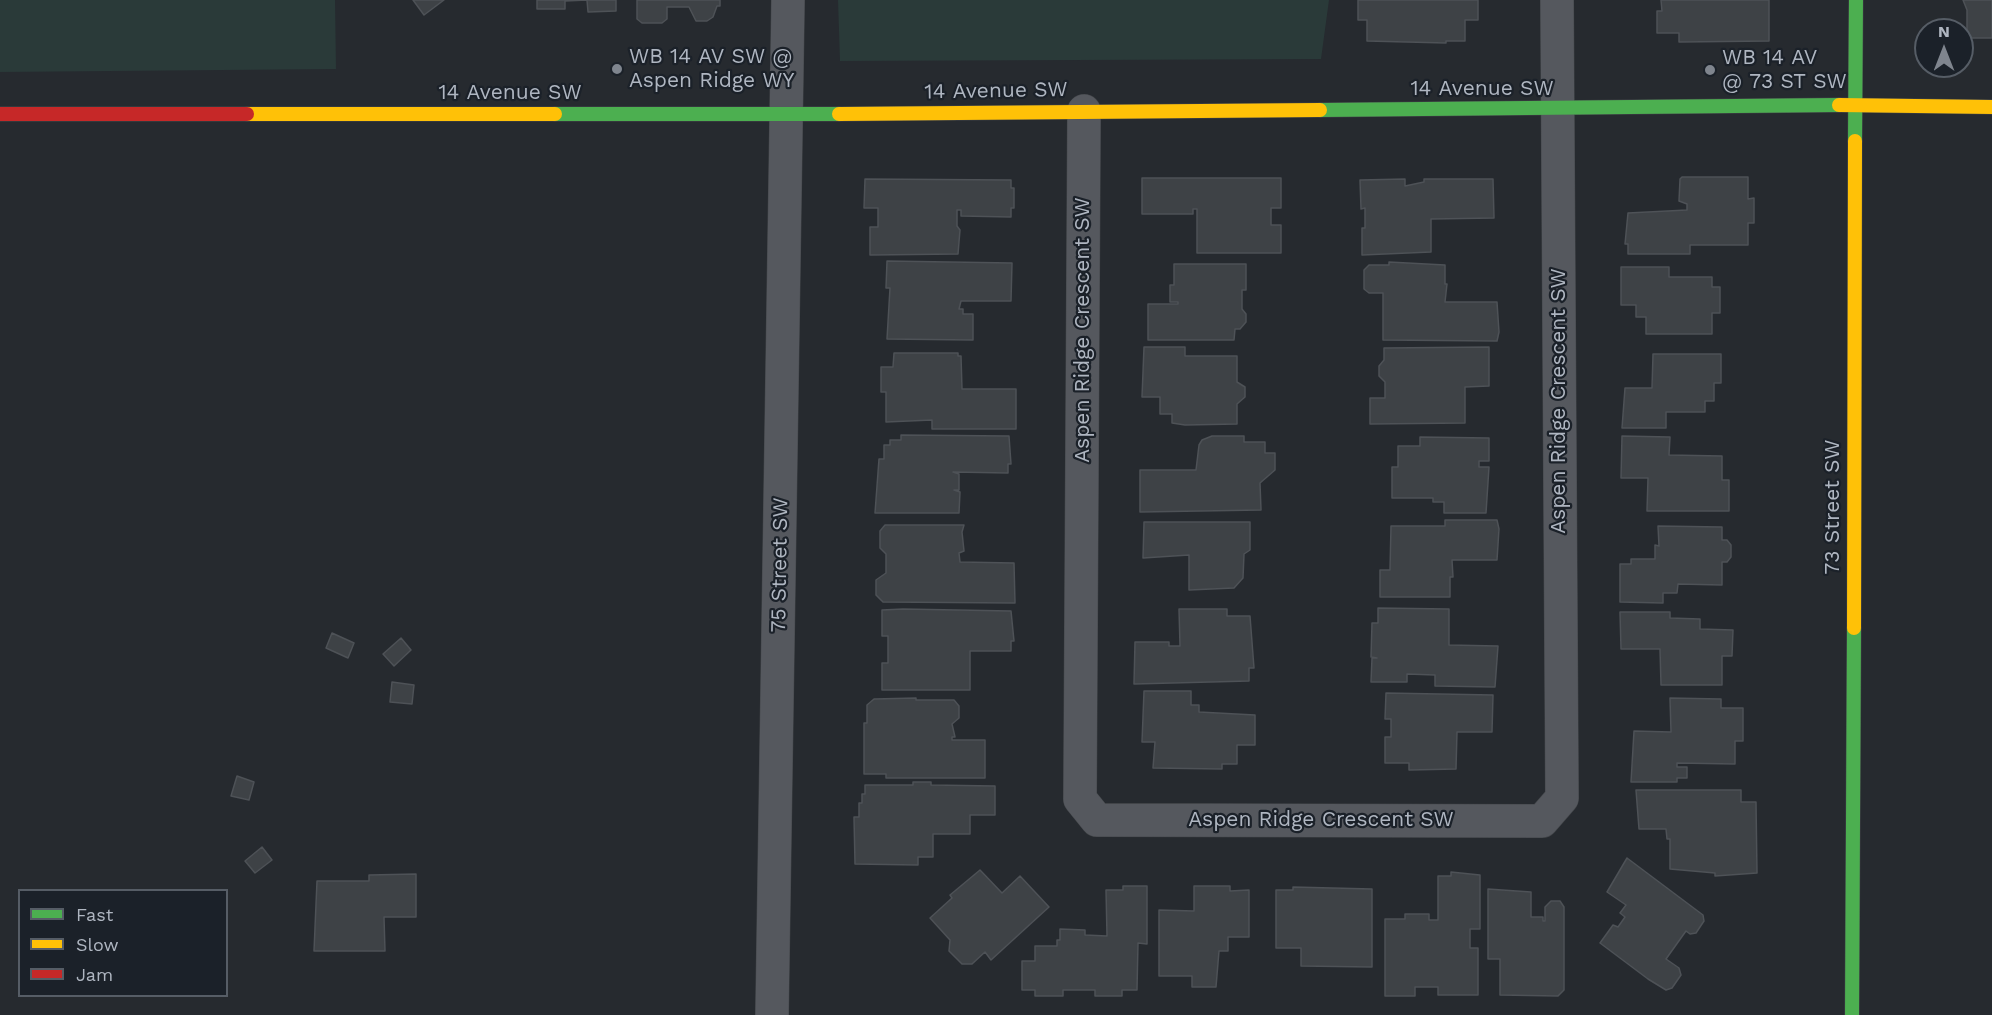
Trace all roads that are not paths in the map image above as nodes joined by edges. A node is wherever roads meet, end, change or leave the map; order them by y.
1 (788, 0) edge
2 (1557, 0) edge
3 (1856, 0) edge
4 (1855, 105) junction
5 (1992, 107) edge
6 (1557, 110) junction
7 (1084, 111) junction
8 (0, 114) edge
9 (788, 114) junction
10 (772, 1015) edge
11 (1852, 1015) edge

1 - 9 street, 75 Street SW
2 - 6 street, Aspen Ridge Crescent SW
3 - 4 street, 73 Street SW
4 - 5 street, 14 Avenue SW
4 - 6 street, 14 Avenue SW
4 - 11 street, 73 Street SW
6 - 7 street, 14 Avenue SW
6 - 7 street, Aspen Ridge Crescent SW
7 - 9 street, 14 Avenue SW
8 - 9 street, 14 Avenue SW
9 - 10 street, 75 Street SW

